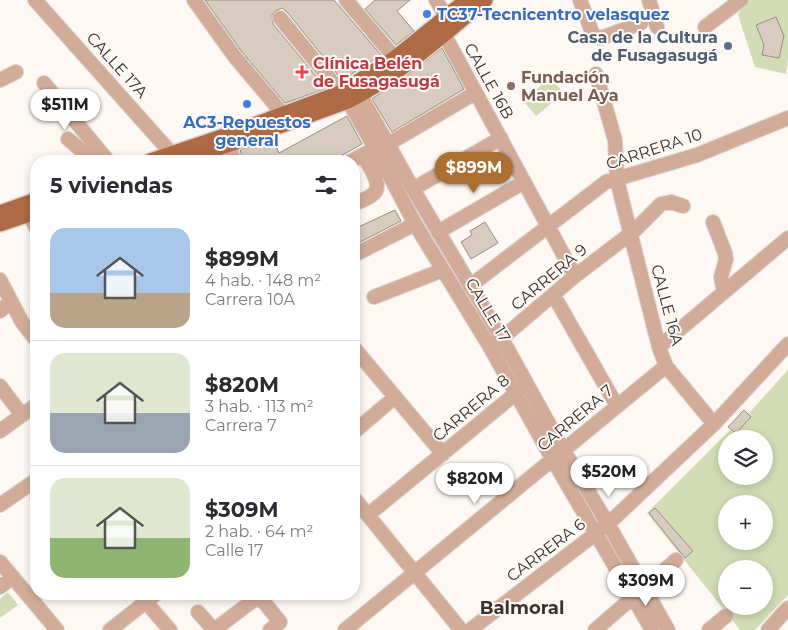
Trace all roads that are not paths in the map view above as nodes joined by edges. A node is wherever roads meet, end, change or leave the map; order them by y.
1 (35, 0) edge
2 (194, 0) edge
3 (346, 0) edge
4 (436, 0) edge
5 (468, 0) edge
6 (485, 0) edge
7 (580, 0) edge
8 (649, 0) edge
9 (741, 0) edge
10 (446, 17) junction
11 (280, 18) dead end
12 (641, 23) dead end
13 (657, 26) dead end
14 (704, 27) dead end
15 (444, 34) junction
16 (395, 58) junction
17 (16, 72) dead end
18 (596, 74) dead end
19 (0, 80) edge
20 (44, 83) dead end
21 (475, 92) junction
22 (350, 94) junction
23 (282, 114) junction
24 (788, 118) edge
25 (501, 138) junction
26 (68, 140) dead end
27 (229, 145) junction
28 (369, 152) edge
29 (87, 155) edge
30 (103, 155) edge
31 (175, 155) edge
32 (185, 155) edge
33 (190, 155) edge
34 (232, 155) edge
35 (617, 180) junction
36 (524, 182) junction
37 (413, 189) junction
38 (360, 201) edge
39 (30, 202) edge
40 (684, 206) dead end
41 (0, 212) edge
42 (30, 214) edge
43 (713, 222) dead end
44 (0, 224) edge
45 (415, 224) junction
46 (548, 228) junction
47 (438, 232) junction
48 (630, 233) junction
49 (788, 238) edge
50 (360, 252) edge
51 (444, 270) junction
52 (575, 276) junction
53 (0, 280) edge
54 (470, 286) junction
55 (724, 292) junction
56 (554, 296) junction
57 (374, 297) dead end
58 (11, 301) junction
59 (0, 310) edge
60 (30, 332) edge
61 (502, 339) junction
62 (788, 344) edge
63 (490, 347) junction
64 (658, 347) junction
65 (360, 355) edge
66 (666, 366) junction
67 (527, 384) junction
68 (0, 386) edge
69 (515, 394) junction
70 (395, 397) junction
71 (617, 406) junction
72 (30, 409) edge
73 (22, 415) junction
74 (714, 424) junction
75 (360, 427) edge
76 (0, 431) edge
77 (443, 454) junction
78 (558, 455) junction
79 (30, 484) edge
80 (0, 505) edge
81 (360, 505) edge
82 (368, 515) junction
83 (608, 524) junction
84 (597, 533) junction
85 (676, 560) dead end
86 (0, 562) edge
87 (414, 573) junction
88 (13, 577) junction
89 (0, 587) edge
90 (645, 589) junction
91 (30, 597) edge
92 (634, 598) junction
93 (32, 600) edge
94 (143, 600) edge
95 (150, 600) edge
96 (254, 600) edge
97 (261, 600) edge
98 (788, 608) edge
99 (198, 612) dead end
100 (726, 616) dead end
101 (275, 626) edge
102 (57, 630) edge
103 (110, 630) edge
104 (170, 630) edge
105 (214, 630) edge
106 (345, 630) edge
107 (460, 630) edge
108 (470, 630) edge
109 (595, 630) edge
110 (652, 630) edge
111 (668, 630) edge
112 (709, 630) edge
113 (768, 630) edge

1 - 31 street, CALLE 17A
2 - 23 street
3 - 16 street
4 - 10 street
5 - 10 main road
6 - 15 main road
7 - 12 street
8 - 13 street
9 - 14 street
10 - 16 main road
11 - 22 street, CALLE 17
15 - 21 street, CALLE 16B
15 - 22 main road
16 - 22 main road
17 - 19 street
18 - 35 street, CALLE 16A
20 - 30 street
21 - 25 street, CALLE 16B
21 - 28 street
22 - 23 main road
22 - 27 main road
22 - 28 street, CALLE 17
23 - 32 main road
24 - 35 street, CARRERA 10
25 - 36 street, CALLE 16B
25 - 37 street
26 - 29 street
27 - 33 main road
27 - 34 street
28 - 37 street, CALLE 17
28 - 38 street
28 - 45 street, CALLE 17
35 - 46 street, CARRERA 10
35 - 48 street, CALLE 16A
36 - 46 street, CALLE 16B
36 - 47 street
37 - 47 street, CALLE 17
39 - 41 main road
40 - 48 street, CARRERA 9
42 - 44 main road
43 - 55 street
45 - 50 street
45 - 51 street, CALLE 17
46 - 52 street, CALLE 16B
46 - 54 street, CARRERA 10
47 - 54 street, CALLE 17
48 - 52 street, CARRERA 9
48 - 64 street, CALLE 16A
49 - 55 street
51 - 57 street
51 - 63 street, CALLE 17
52 - 56 street, CARRERA 9
53 - 58 street
54 - 61 street, CALLE 17
55 - 64 street
56 - 61 street, CARRERA 9
56 - 71 street
58 - 59 street
58 - 60 street
61 - 63 street, CARRERA 9
61 - 67 street, CALLE 17
62 - 74 street, CARRERA 6
63 - 69 street, CALLE 17
64 - 66 street, CALLE 16A
65 - 70 street
66 - 71 street, CARRERA 7
66 - 74 street, CALLE 16A
67 - 69 street, CARRERA 8
67 - 78 street, CALLE 17
68 - 73 street
69 - 77 street, CARRERA 8
69 - 78 street, CALLE 17
70 - 75 street
70 - 77 street
71 - 78 street, CARRERA 7
72 - 73 street
73 - 76 street
74 - 83 street, CARRERA 6
77 - 82 street, CARRERA 8
78 - 83 street, CALLE 17
78 - 84 street, CALLE 17
78 - 87 street, CARRERA 7
79 - 80 street
81 - 82 street
82 - 87 street
83 - 84 street, CARRERA 6
83 - 90 street, CALLE 17
84 - 92 street, CALLE 17
84 - 108 street, CARRERA 6
85 - 90 street
86 - 88 street
87 - 106 street, CARRERA 7
87 - 107 street
88 - 89 street
88 - 91 street
90 - 92 street
90 - 111 street, CALLE 17
92 - 109 street
92 - 110 street, CALLE 17
93 - 102 street
94 - 103 street
95 - 104 street
96 - 105 street
97 - 101 street
98 - 113 street
99 - 105 street
100 - 112 street

